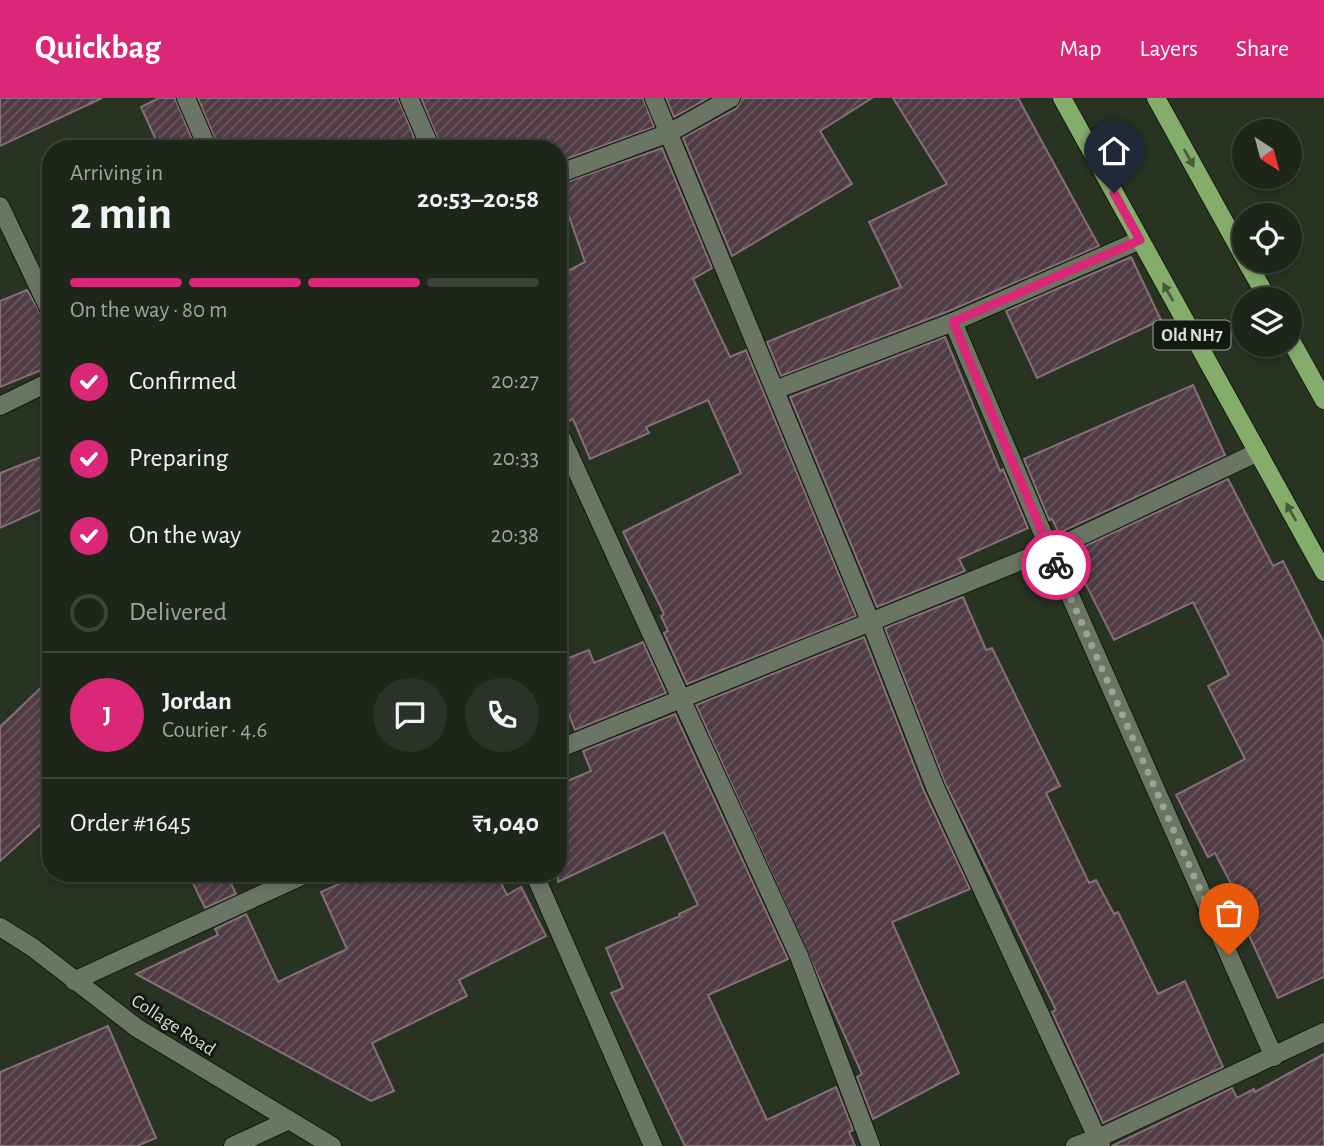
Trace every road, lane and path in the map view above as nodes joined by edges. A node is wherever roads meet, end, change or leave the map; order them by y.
1 (186, 98) edge
2 (410, 98) edge
3 (654, 98) edge
4 (731, 98) edge
5 (1062, 98) edge
6 (1156, 98) edge
7 (669, 133) junction
8 (204, 140) edge
9 (427, 140) edge
10 (567, 171) edge
11 (0, 206) edge
12 (1232, 235) edge
13 (1140, 240) junction
14 (42, 294) edge
15 (953, 322) junction
16 (1300, 357) edge
17 (42, 385) edge
18 (775, 390) junction
19 (1324, 400) edge
20 (0, 406) edge
21 (567, 450) edge
22 (1258, 452) junction
23 (1049, 548) junction
24 (1324, 572) edge
25 (871, 624) junction
26 (682, 699) junction
27 (567, 745) edge
28 (288, 882) edge
29 (538, 882) edge
30 (0, 927) edge
31 (74, 981) junction
32 (1324, 1032) edge
33 (1274, 1057) junction
34 (289, 1120) junction
35 (1099, 1141) edge
36 (233, 1146) edge
37 (332, 1146) edge
38 (653, 1146) edge
39 (871, 1146) edge
40 (1074, 1146) edge

1 - 8 street
2 - 9 street
3 - 7 street
4 - 7 street
5 - 13 main road, Old NH7
6 -> 12 main road
7 - 10 street
7 - 18 street
11 - 14 street
13 - 15 street
22 -> 13 main road, Old NH7
15 - 18 street
15 - 23 street
16 - 19 main road
17 - 20 street
18 - 25 street
21 - 26 street
22 - 23 street
24 -> 22 main road, Old NH7
23 - 25 street
23 - 33 street
25 - 26 street
25 - 35 street
26 - 27 street
26 - 39 street
28 - 31 street
29 - 38 street
30 - 31 street, Collage Road
31 - 34 street, Collage Road
32 - 33 street
33 - 35 street
34 - 36 street
34 - 37 street, Collage Road
35 - 40 street

